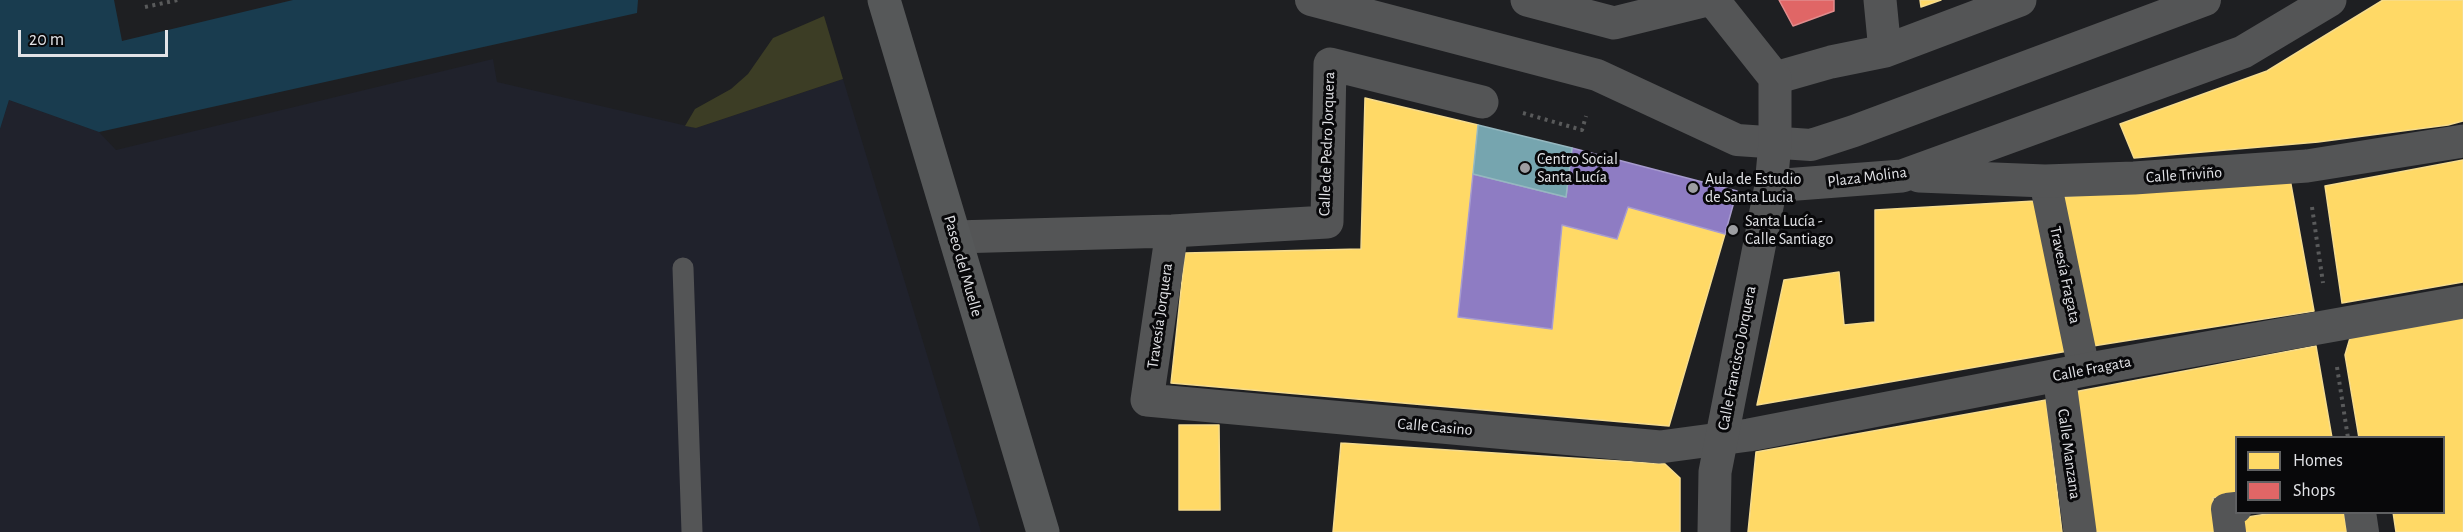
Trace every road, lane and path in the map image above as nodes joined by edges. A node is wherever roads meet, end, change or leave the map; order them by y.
1 (178, 0) edge
2 (884, 0) edge
3 (1311, 0) edge
4 (1527, 0) edge
5 (1707, 0) edge
6 (1713, 0) edge
7 (1880, 0) edge
8 (2020, 0) edge
9 (2205, 0) edge
10 (2330, 0) edge
11 (145, 7) dead end
12 (1885, 51) junction
13 (1775, 78) junction
14 (1482, 102) joint
15 (1582, 130) dead end
16 (2463, 141) edge
17 (1775, 143) junction
18 (1902, 176) junction
19 (2044, 181) junction
20 (1771, 186) junction
21 (1172, 231) junction
22 (955, 237) junction
23 (683, 268) dead end
24 (2463, 302) edge
25 (2072, 373) junction
26 (1147, 400) joint
27 (1722, 438) junction
28 (2235, 508) edge
29 (2360, 514) edge
30 (692, 532) edge
31 (1043, 532) edge
32 (1714, 532) edge
33 (2080, 532) edge
34 (2230, 532) edge
35 (2362, 532) edge

1 - 11 path
2 - 22 main road, Paseo del Muelle
3 - 17 street
4 - 5 street
6 - 13 street
7 - 12 street
8 - 12 street
9 - 17 street
10 - 18 street, Plaza Molina
12 - 13 street
13 - 17 street
14 - 15 path
14 - 21 street, Calle de Pedro Jorquera
16 - 19 street, Calle Triviño
17 - 20 street
18 - 19 street, Calle Triviño
18 - 20 street, Plaza Molina
19 - 25 street, Travesía Fragata
20 - 27 street, Calle Francisco Jorquera
21 - 22 street, Calle de Pedro Jorquera
21 - 26 street, Travesía Jorquera
22 - 31 main road, Paseo del Muelle
23 - 30 lane
24 - 25 street, Calle Fragata
25 - 27 street, Calle Fragata
25 - 33 street, Calle Manzana
26 - 27 street, Calle Casino
27 - 32 street, Calle Francisco Jorquera
28 - 34 street
29 - 35 street

